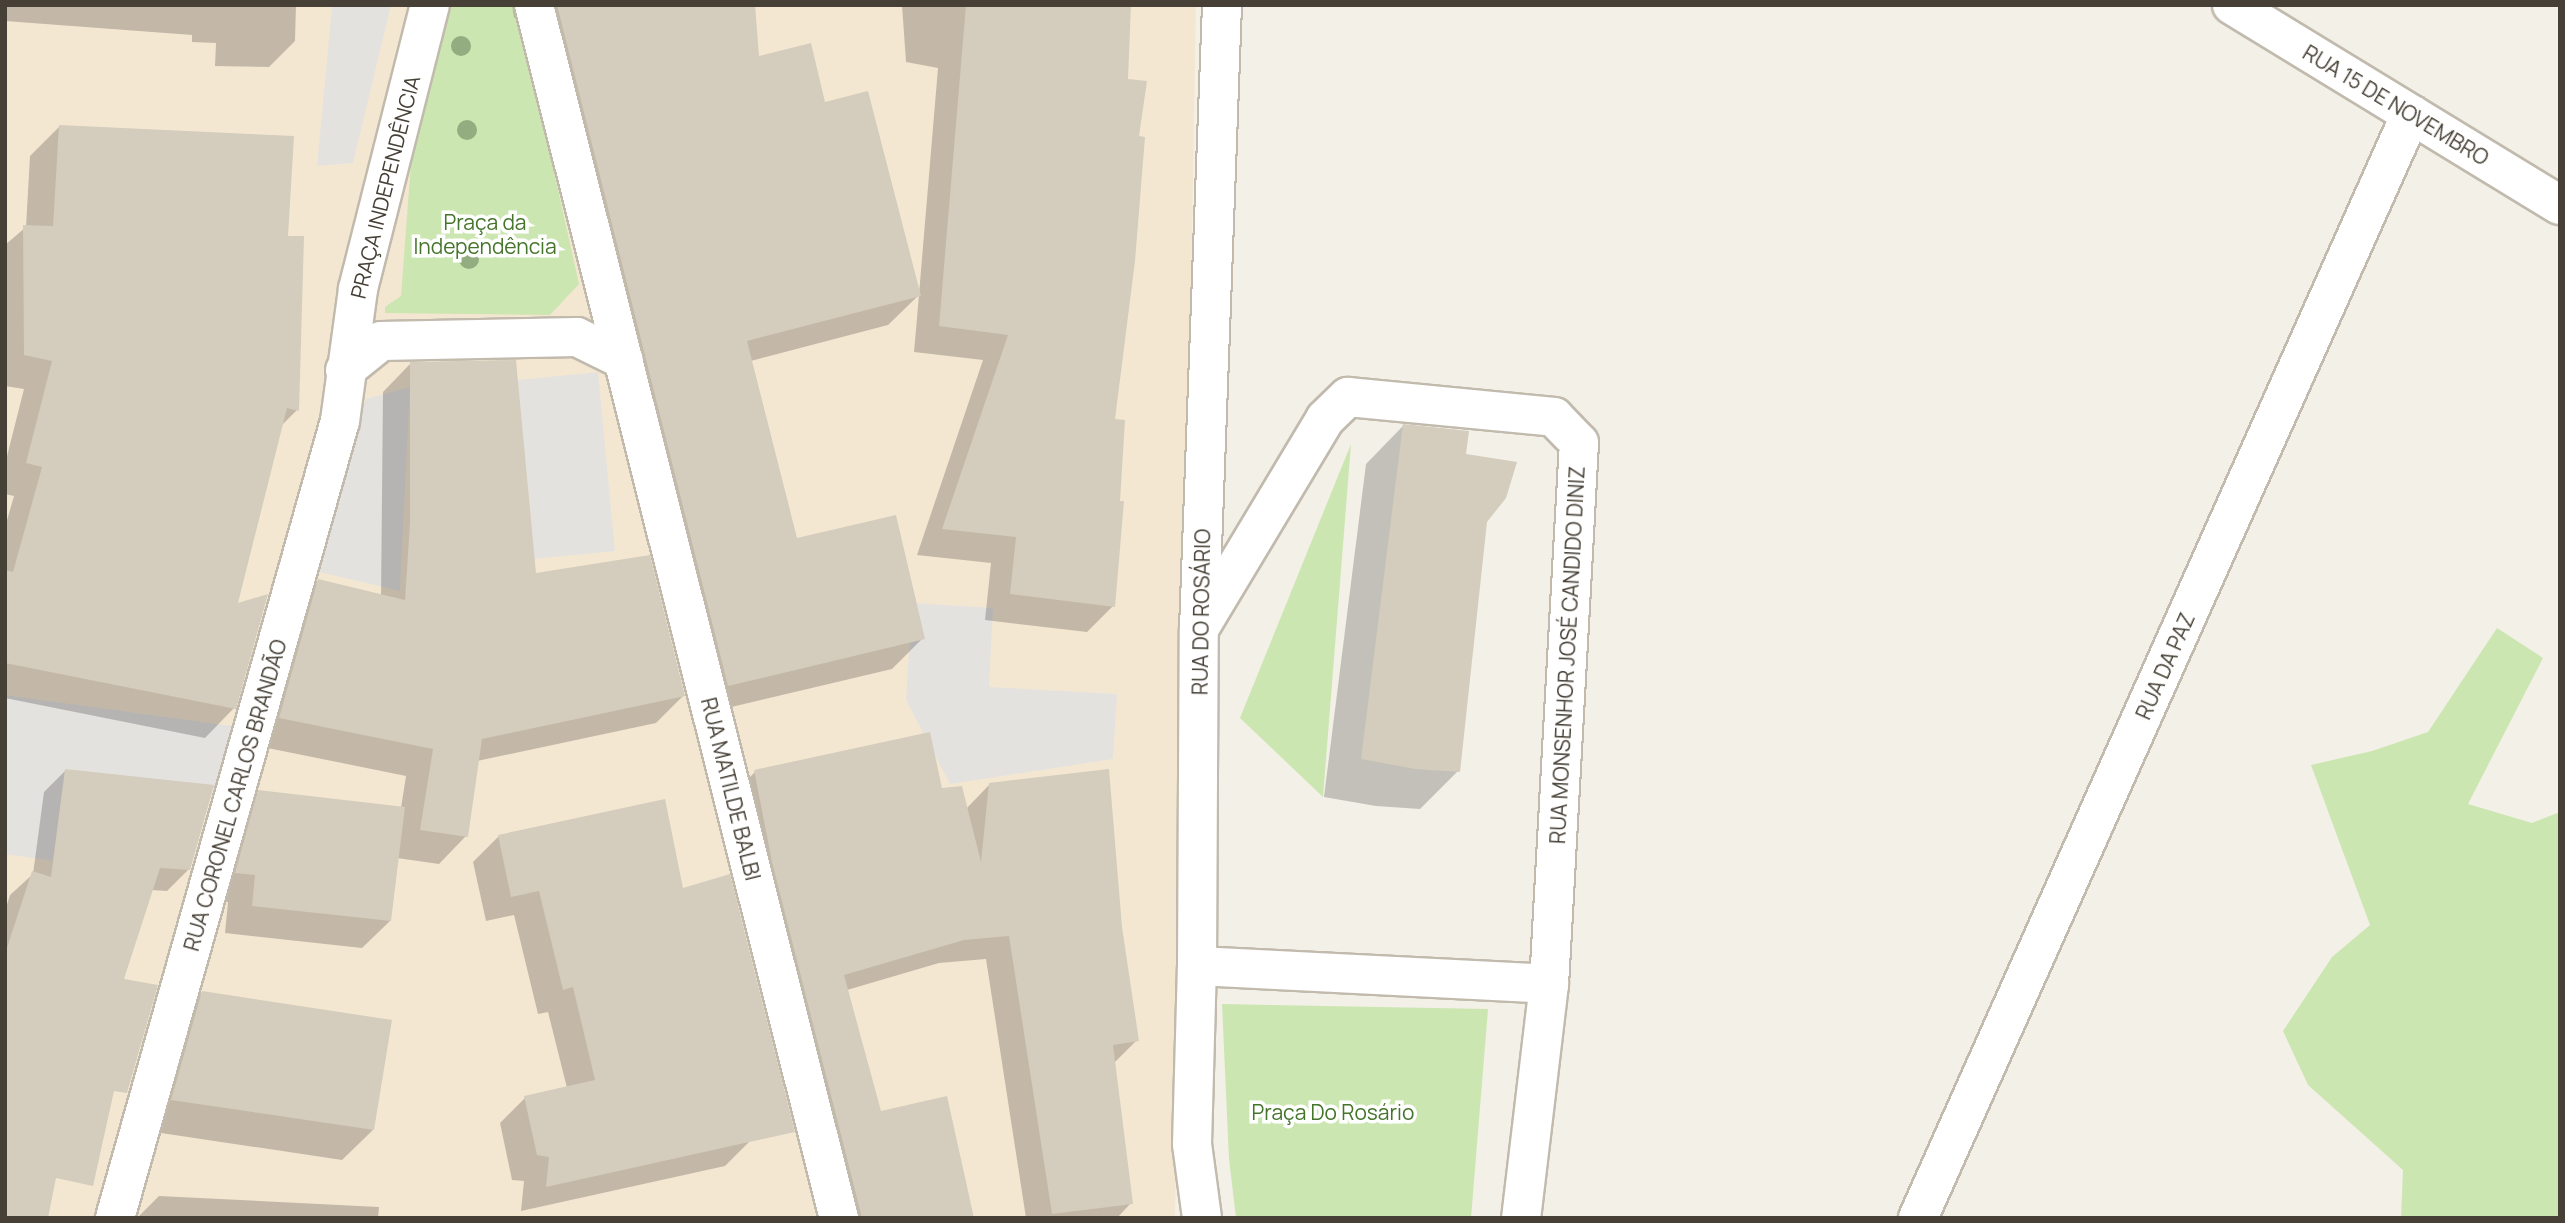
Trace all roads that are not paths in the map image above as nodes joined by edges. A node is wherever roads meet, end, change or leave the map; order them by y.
1 (430, 5) edge
2 (534, 5) edge
3 (1222, 5) edge
4 (2232, 5) edge
5 (2411, 114) junction
6 (2560, 205) edge
7 (358, 289) junction
8 (608, 295) junction
9 (624, 360) junction
10 (345, 370) junction
11 (1199, 629) junction
12 (1197, 966) junction
13 (1549, 984) junction
14 (115, 1218) edge
15 (839, 1218) edge
16 (1202, 1218) edge
17 (1521, 1218) edge
18 (1918, 1218) edge

1 - 7 street, PRAÇA INDEPENDÊNCIA
2 - 8 street
3 - 11 street, RUA DO ROSÁRIO
4 - 5 street, RUA 15 DE NOVEMBRO
5 - 6 street, RUA 15 DE NOVEMBRO
5 - 18 street, RUA DA PAZ
7 - 8 street
7 - 10 street, PRAÇA INDEPENDÊNCIA
8 - 9 street
9 - 10 street
9 - 15 street, RUA MATILDE BALBI
10 - 14 street, RUA CORONEL CARLOS BRANDÃO
11 - 12 street, RUA DO ROSÁRIO
11 - 13 street, RUA MONSENHOR JOSÉ CANDIDO DINIZ
12 - 13 street
12 - 16 street, RUA DO ROSÁRIO
13 - 17 street, RUA MONSENHOR JOSÉ CANDIDO DINIZ

